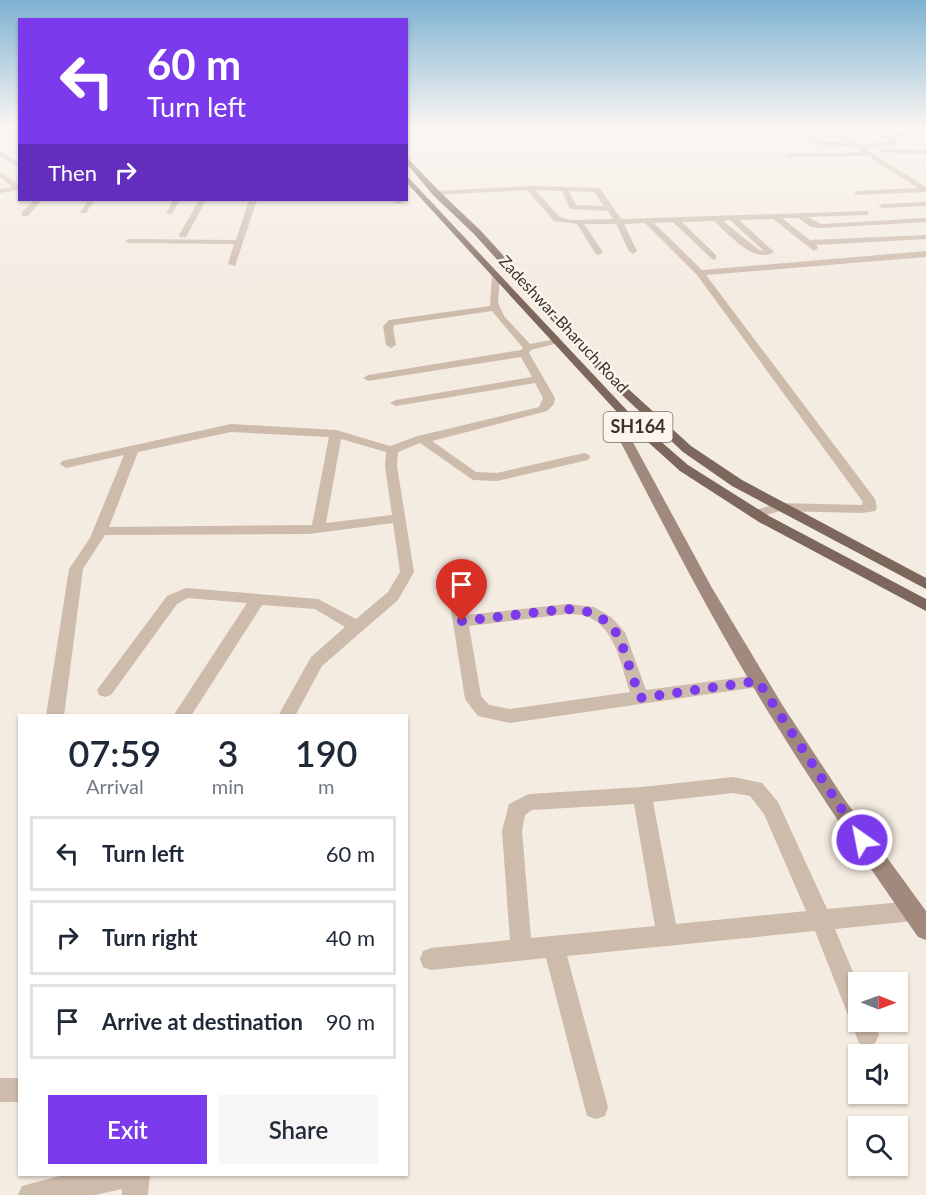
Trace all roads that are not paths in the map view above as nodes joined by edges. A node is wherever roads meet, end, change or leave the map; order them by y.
1 (413, 184) edge
2 (428, 184) edge
3 (18, 188) edge
4 (529, 188) junction
5 (564, 188) junction
6 (926, 190) edge
7 (0, 191) edge
8 (436, 193) junction
9 (857, 193) dead end
10 (37, 201) edge
11 (90, 201) edge
12 (175, 201) edge
13 (201, 201) edge
14 (253, 201) edge
15 (926, 204) edge
16 (882, 206) dead end
17 (610, 209) junction
18 (82, 211) dead end
19 (169, 212) dead end
20 (865, 213) dead end
21 (25, 214) dead end
22 (801, 216) junction
23 (776, 217) junction
24 (732, 218) junction
25 (716, 219) junction
26 (675, 220) junction
27 (926, 220) edge
28 (647, 221) junction
29 (579, 222) junction
30 (619, 222) junction
31 (183, 235) dead end
32 (926, 237) edge
33 (129, 241) dead end
34 (239, 242) junction
35 (808, 243) junction
36 (633, 251) dead end
37 (599, 252) dead end
38 (926, 254) edge
39 (713, 257) dead end
40 (830, 261) junction
41 (232, 264) dead end
42 (700, 273) junction
43 (496, 275) junction
44 (495, 308) junction
45 (557, 342) junction
46 (391, 345) dead end
47 (526, 350) junction
48 (368, 378) dead end
49 (538, 379) junction
50 (396, 403) dead end
51 (632, 422) junction
52 (336, 434) junction
53 (422, 439) junction
54 (133, 449) junction
55 (392, 450) junction
56 (584, 456) dead end
57 (66, 464) dead end
58 (780, 507) junction
59 (757, 514) junction
60 (398, 518) junction
61 (318, 529) junction
62 (101, 531) junction
63 (452, 572) dead end
64 (926, 584) edge
65 (259, 598) junction
66 (926, 606) edge
67 (462, 621) junction
68 (355, 626) junction
69 (758, 681) junction
70 (105, 690) dead end
71 (640, 698) junction
72 (55, 714) edge
73 (182, 714) edge
74 (287, 714) edge
75 (642, 795) junction
76 (913, 911) junction
77 (821, 920) junction
78 (926, 929) edge
79 (667, 935) junction
80 (554, 947) junction
81 (521, 950) junction
82 (431, 959) dead end
83 (848, 987) edge
84 (0, 1090) edge
85 (18, 1090) edge
86 (596, 1107) dead end
87 (125, 1176) edge
88 (135, 1176) edge
89 (31, 1195) edge
90 (135, 1195) edge

1 - 43 main road, Zadeshwar-Bharuch Road / SH164
2 - 8 main road, Zadeshwar-Bharuch Road / SH164
3 - 7 street
4 - 5 street
4 - 8 street
4 - 29 street
5 - 17 street
5 - 17 street
6 - 9 street
8 - 58 main road, Zadeshwar-Bharuch Road / SH164
10 - 21 street
11 - 18 street
12 - 19 street
13 - 31 street
14 - 34 street
15 - 16 street
17 - 30 street
20 - 22 street
22 - 23 street
22 - 27 street
23 - 24 street
23 - 35 street
24 - 25 street
24 - 25 street
25 - 26 street
26 - 28 street
26 - 39 street
28 - 30 street
28 - 42 street
29 - 30 street
29 - 37 street
30 - 36 street
32 - 35 street
33 - 34 street
34 - 41 street
35 - 40 street
38 - 40 street
40 - 42 street
42 - 58 street
43 - 44 street
43 - 45 main road, Zadeshwar-Bharuch Road / SH164
44 - 46 street
44 - 47 street
45 - 47 street
45 - 51 main road, Zadeshwar-Bharuch Road / SH164
47 - 48 street
47 - 49 street
49 - 50 street
49 - 53 street
51 - 59 main road, Zadeshwar-Bharuch Road / SH164
51 - 69 street
52 - 54 street
52 - 55 street
52 - 61 street
53 - 55 street
53 - 56 street
54 - 57 street
54 - 62 street
55 - 60 street
58 - 59 street
58 - 64 main road, Zadeshwar-Bharuch Road / SH164
59 - 66 main road, Zadeshwar-Bharuch Road / SH164
60 - 61 street
60 - 68 street
61 - 62 street
62 - 72 street
63 - 67 street
65 - 68 street
65 - 70 street
65 - 73 street
67 - 71 street
67 - 71 street
68 - 74 street
69 - 71 street
69 - 76 street
75 - 77 street
75 - 79 street
75 - 81 street
76 - 77 street
76 - 78 street
77 - 79 street
77 - 83 street
79 - 80 street
80 - 81 street
80 - 86 street
81 - 82 street
84 - 85 street
87 - 89 street
88 - 90 street

